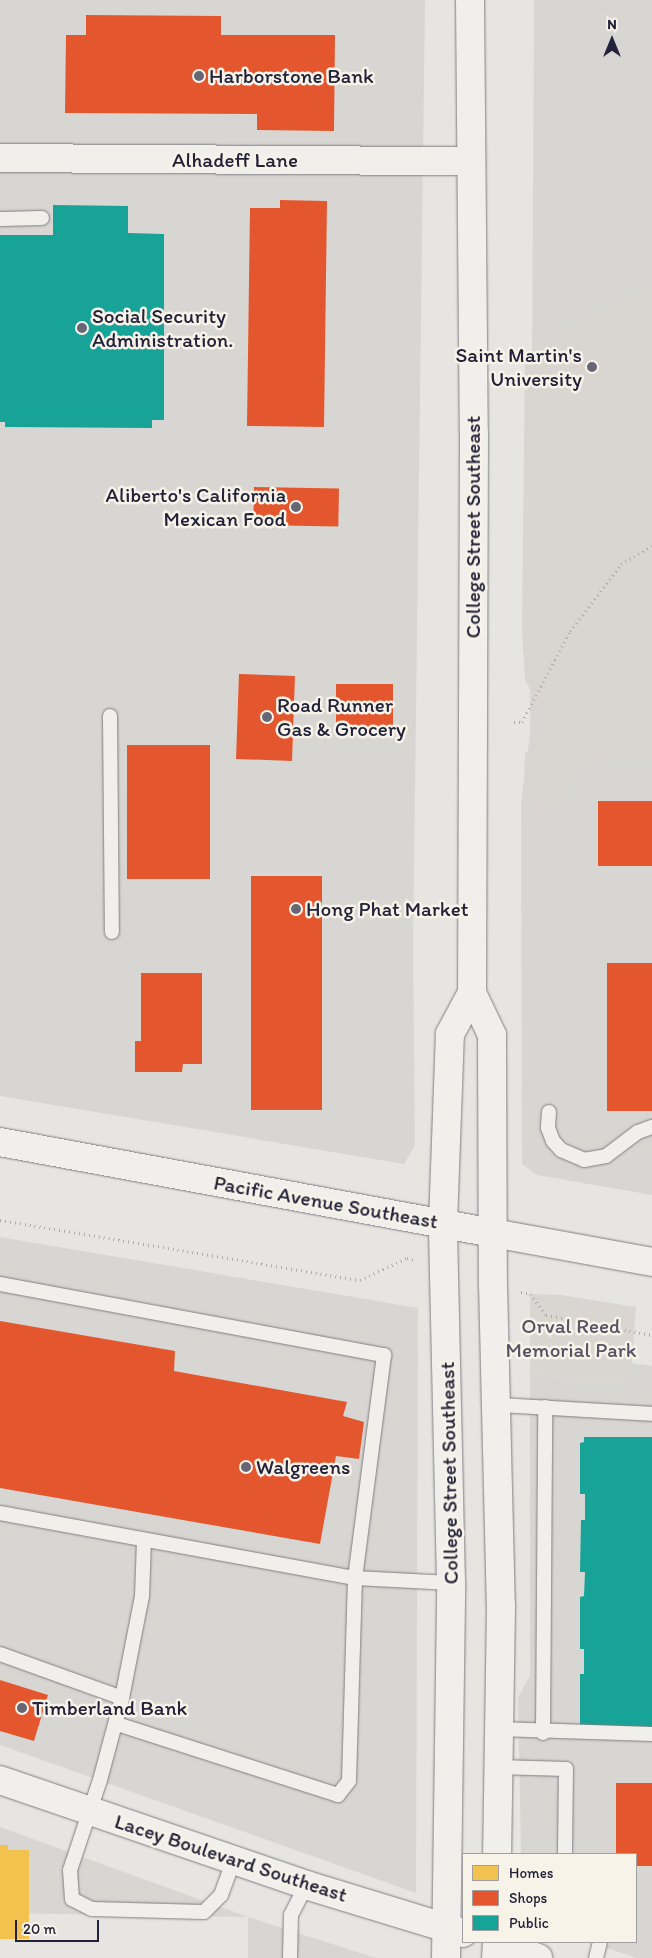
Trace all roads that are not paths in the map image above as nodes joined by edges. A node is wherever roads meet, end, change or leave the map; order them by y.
1 (470, 0) edge
2 (0, 158) edge
3 (469, 161) junction
4 (0, 218) edge
5 (42, 218) dead end
6 (110, 716) dead end
7 (112, 932) dead end
8 (472, 993) junction
9 (549, 1112) dead end
10 (652, 1127) edge
11 (0, 1142) edge
12 (443, 1223) junction
13 (492, 1233) junction
14 (652, 1262) edge
15 (0, 1284) edge
16 (498, 1404) junction
17 (545, 1407) junction
18 (652, 1414) edge
19 (0, 1513) edge
20 (144, 1540) junction
21 (355, 1578) junction
22 (451, 1583) junction
23 (0, 1654) edge
24 (122, 1698) junction
25 (117, 1724) junction
26 (498, 1729) junction
27 (544, 1733) junction
28 (652, 1734) edge
29 (498, 1767) junction
30 (0, 1780) edge
31 (90, 1811) junction
32 (497, 1853) edge
33 (565, 1853) edge
34 (234, 1860) junction
35 (306, 1884) junction
36 (455, 1930) edge
37 (600, 1943) edge
38 (496, 1946) edge
39 (290, 1958) edge
40 (446, 1958) edge
41 (538, 1958) edge
42 (596, 1958) edge

1 - 3 main road, College Street Southeast
2 - 3 main road, Alhadeff Lane
3 - 8 main road, College Street Southeast
4 - 5 lane
6 - 7 lane
8 - 12 main road, College Street Southeast
8 - 13 main road, College Street Southeast
9 - 10 lane
11 - 12 main road, Pacific Avenue Southeast
12 - 13 main road, Pacific Avenue Southeast
12 - 22 main road, College Street Southeast
13 - 14 main road, Pacific Avenue Southeast
13 - 16 main road, College Street Southeast
15 - 21 lane
16 - 17 lane
16 - 26 main road, College Street Southeast
17 - 18 lane
17 - 27 lane
19 - 20 lane
20 - 21 lane
20 - 24 lane
21 - 22 lane
21 - 25 lane
22 - 36 main road, College Street Southeast
23 - 24 lane
24 - 25 lane
25 - 31 lane
26 - 27 lane
26 - 29 main road, College Street Southeast
27 - 28 lane
29 - 32 main road, College Street Southeast
29 - 33 lane
30 - 31 main road, Lacey Boulevard Southeast
31 - 34 main road, Lacey Boulevard Southeast
31 - 34 lane
34 - 35 main road, Lacey Boulevard Southeast
35 - 36 main road, Lacey Boulevard Southeast
35 - 39 lane
36 - 40 main road, College Street Southeast
37 - 42 lane
38 - 41 main road

